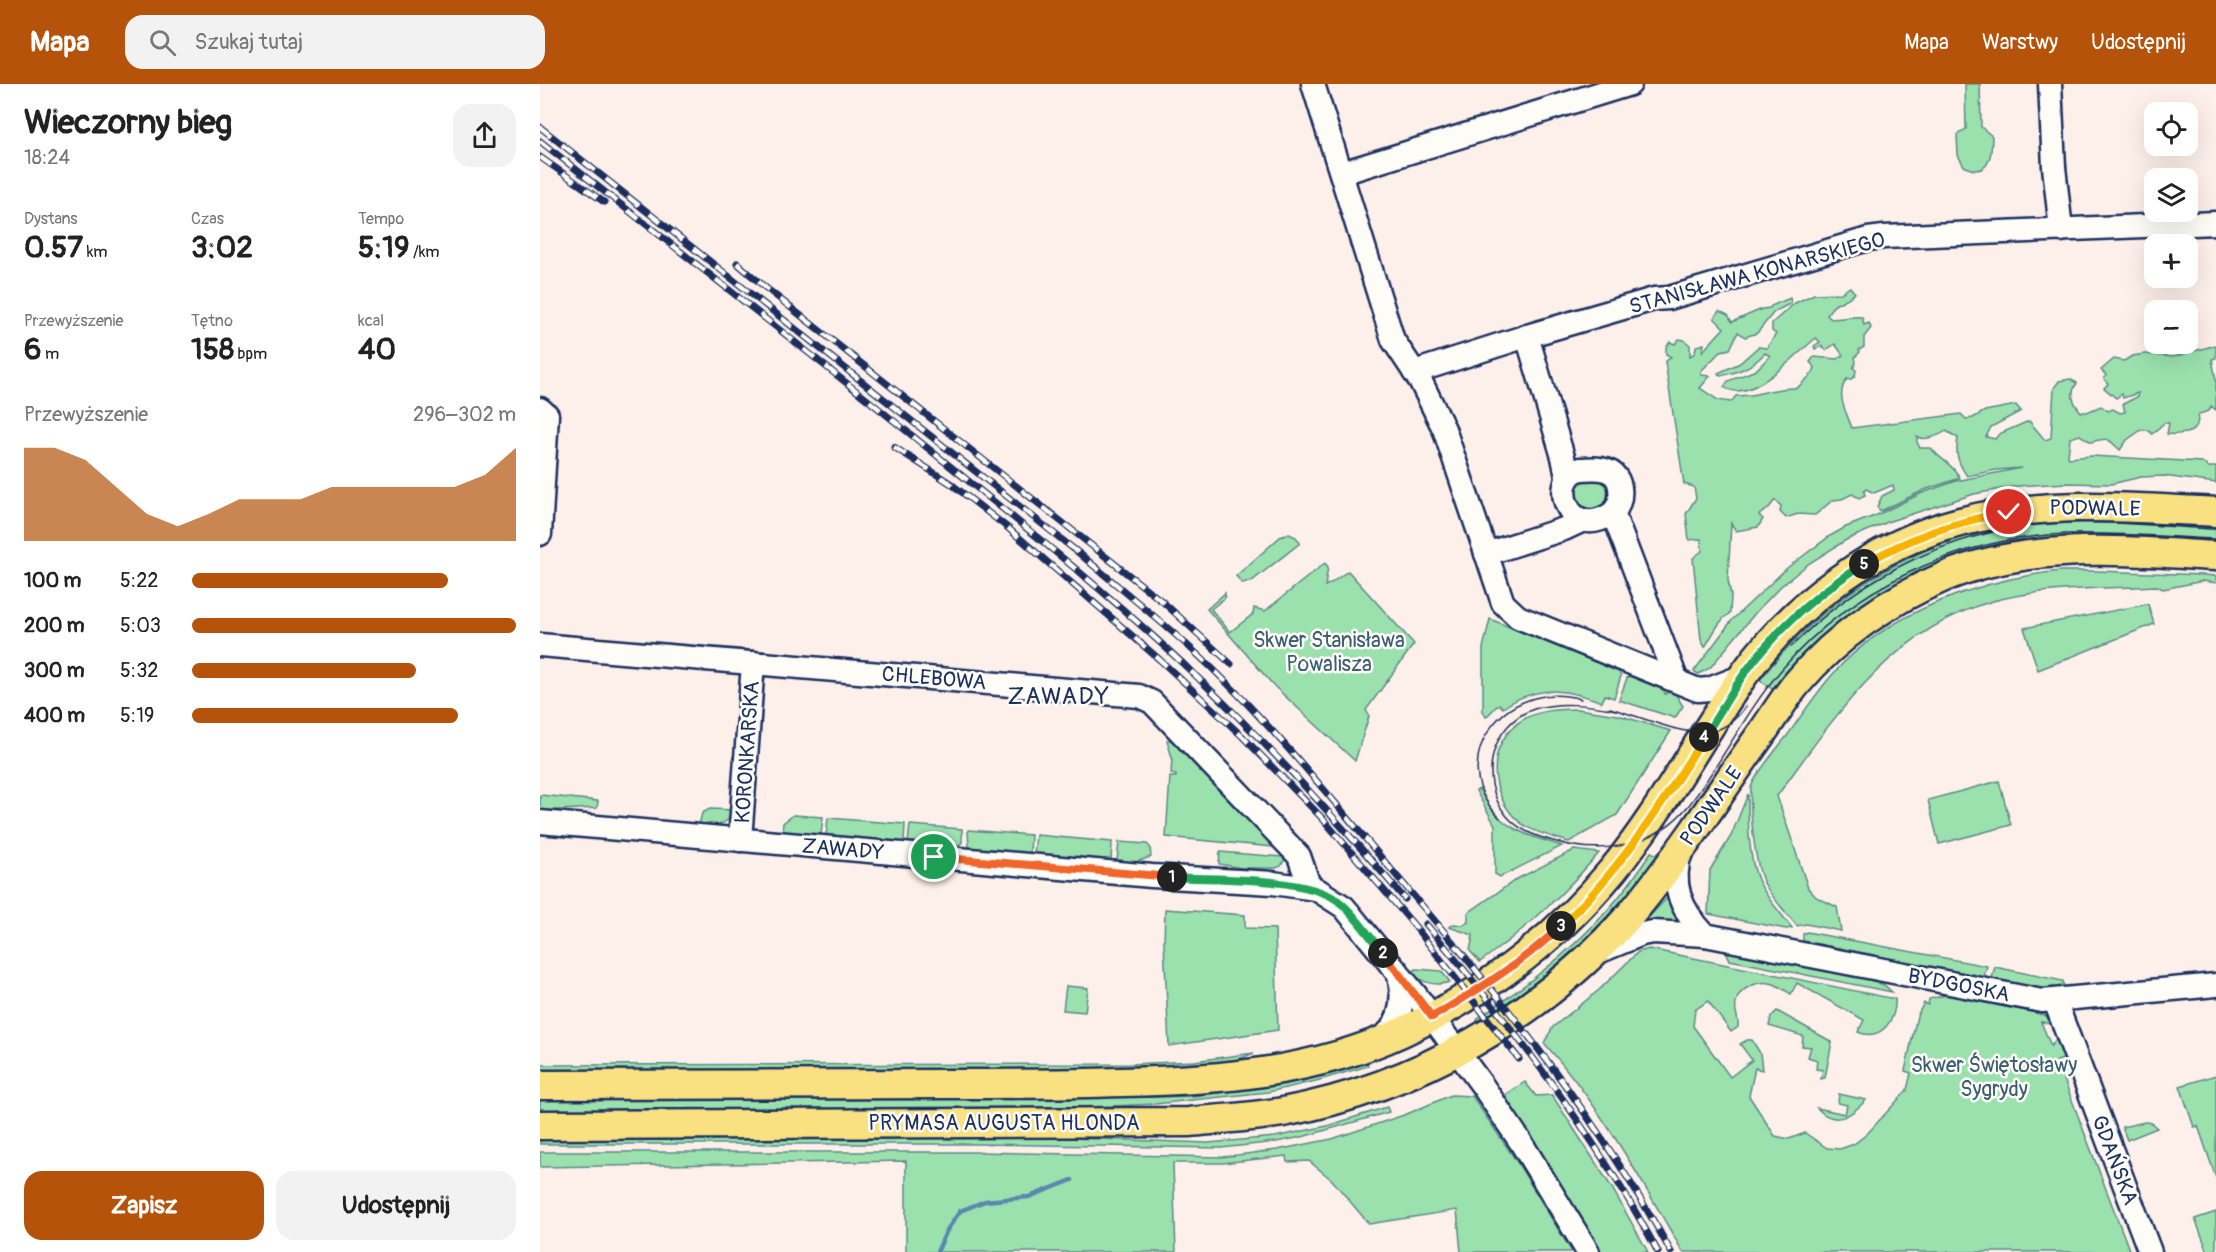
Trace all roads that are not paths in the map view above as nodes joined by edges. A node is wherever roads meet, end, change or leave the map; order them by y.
1 (1313, 84) edge
2 (1629, 84) edge
3 (2050, 84) edge
4 (1342, 173) junction
5 (2216, 223) edge
6 (2061, 230) junction
7 (1527, 336) junction
8 (1414, 372) junction
9 (540, 409) edge
10 (1567, 477) junction
11 (2216, 512) edge
12 (1613, 513) junction
13 (1581, 521) junction
14 (540, 534) edge
15 (1486, 554) junction
16 (2216, 556) edge
17 (540, 645) edge
18 (753, 663) junction
19 (1743, 676) junction
20 (1677, 681) junction
21 (540, 822) edge
22 (740, 840) junction
23 (1682, 847) junction
24 (1310, 888) junction
25 (1706, 934) junction
26 (1591, 955) junction
27 (1397, 971) junction
28 (2216, 985) edge
29 (2055, 1001) junction
30 (1432, 1017) junction
31 (1373, 1044) junction
32 (1457, 1052) junction
33 (540, 1085) edge
34 (540, 1125) edge
35 (1588, 1252) edge
36 (2150, 1252) edge

1 - 4 street
2 - 4 street
3 - 6 street
4 - 8 street
5 - 6 street, STANISŁAWA KONARSKIEGO
6 - 7 street, STANISŁAWA KONARSKIEGO
7 - 8 street, STANISŁAWA KONARSKIEGO
7 - 10 street
8 - 15 street
9 - 14 street
10 - 12 street
10 - 13 street
11 - 19 main road, PODWALE
12 - 13 street
12 - 20 street
13 - 15 street
15 - 20 street
16 - 23 main road, PODWALE
17 - 18 street, CHLEBOWA
18 - 22 street, KORONKARSKA
18 - 24 street, CHLEBOWA
19 - 20 street
19 - 30 main road, PODWALE
21 - 22 street, ZAWADY
22 - 24 street, ZAWADY
23 - 25 street
23 - 26 main road, PODWALE
24 - 27 street, ZAWADY
25 - 26 street, BYDGOSKA
25 - 29 street, BYDGOSKA
26 - 32 main road, PODWALE
27 - 30 street, ZAWADY
27 - 31 street, ZAWADY
28 - 29 street, BYDGOSKA
29 - 36 street, GDAŃSKA
30 - 31 main road, PRYMASA AUGUSTA HLONDA
30 - 32 street, ZAWADY
31 - 33 main road, PRYMASA AUGUSTA HLONDA
32 - 34 main road, PRYMASA AUGUSTA HLONDA
32 - 35 street, ZAWADY

